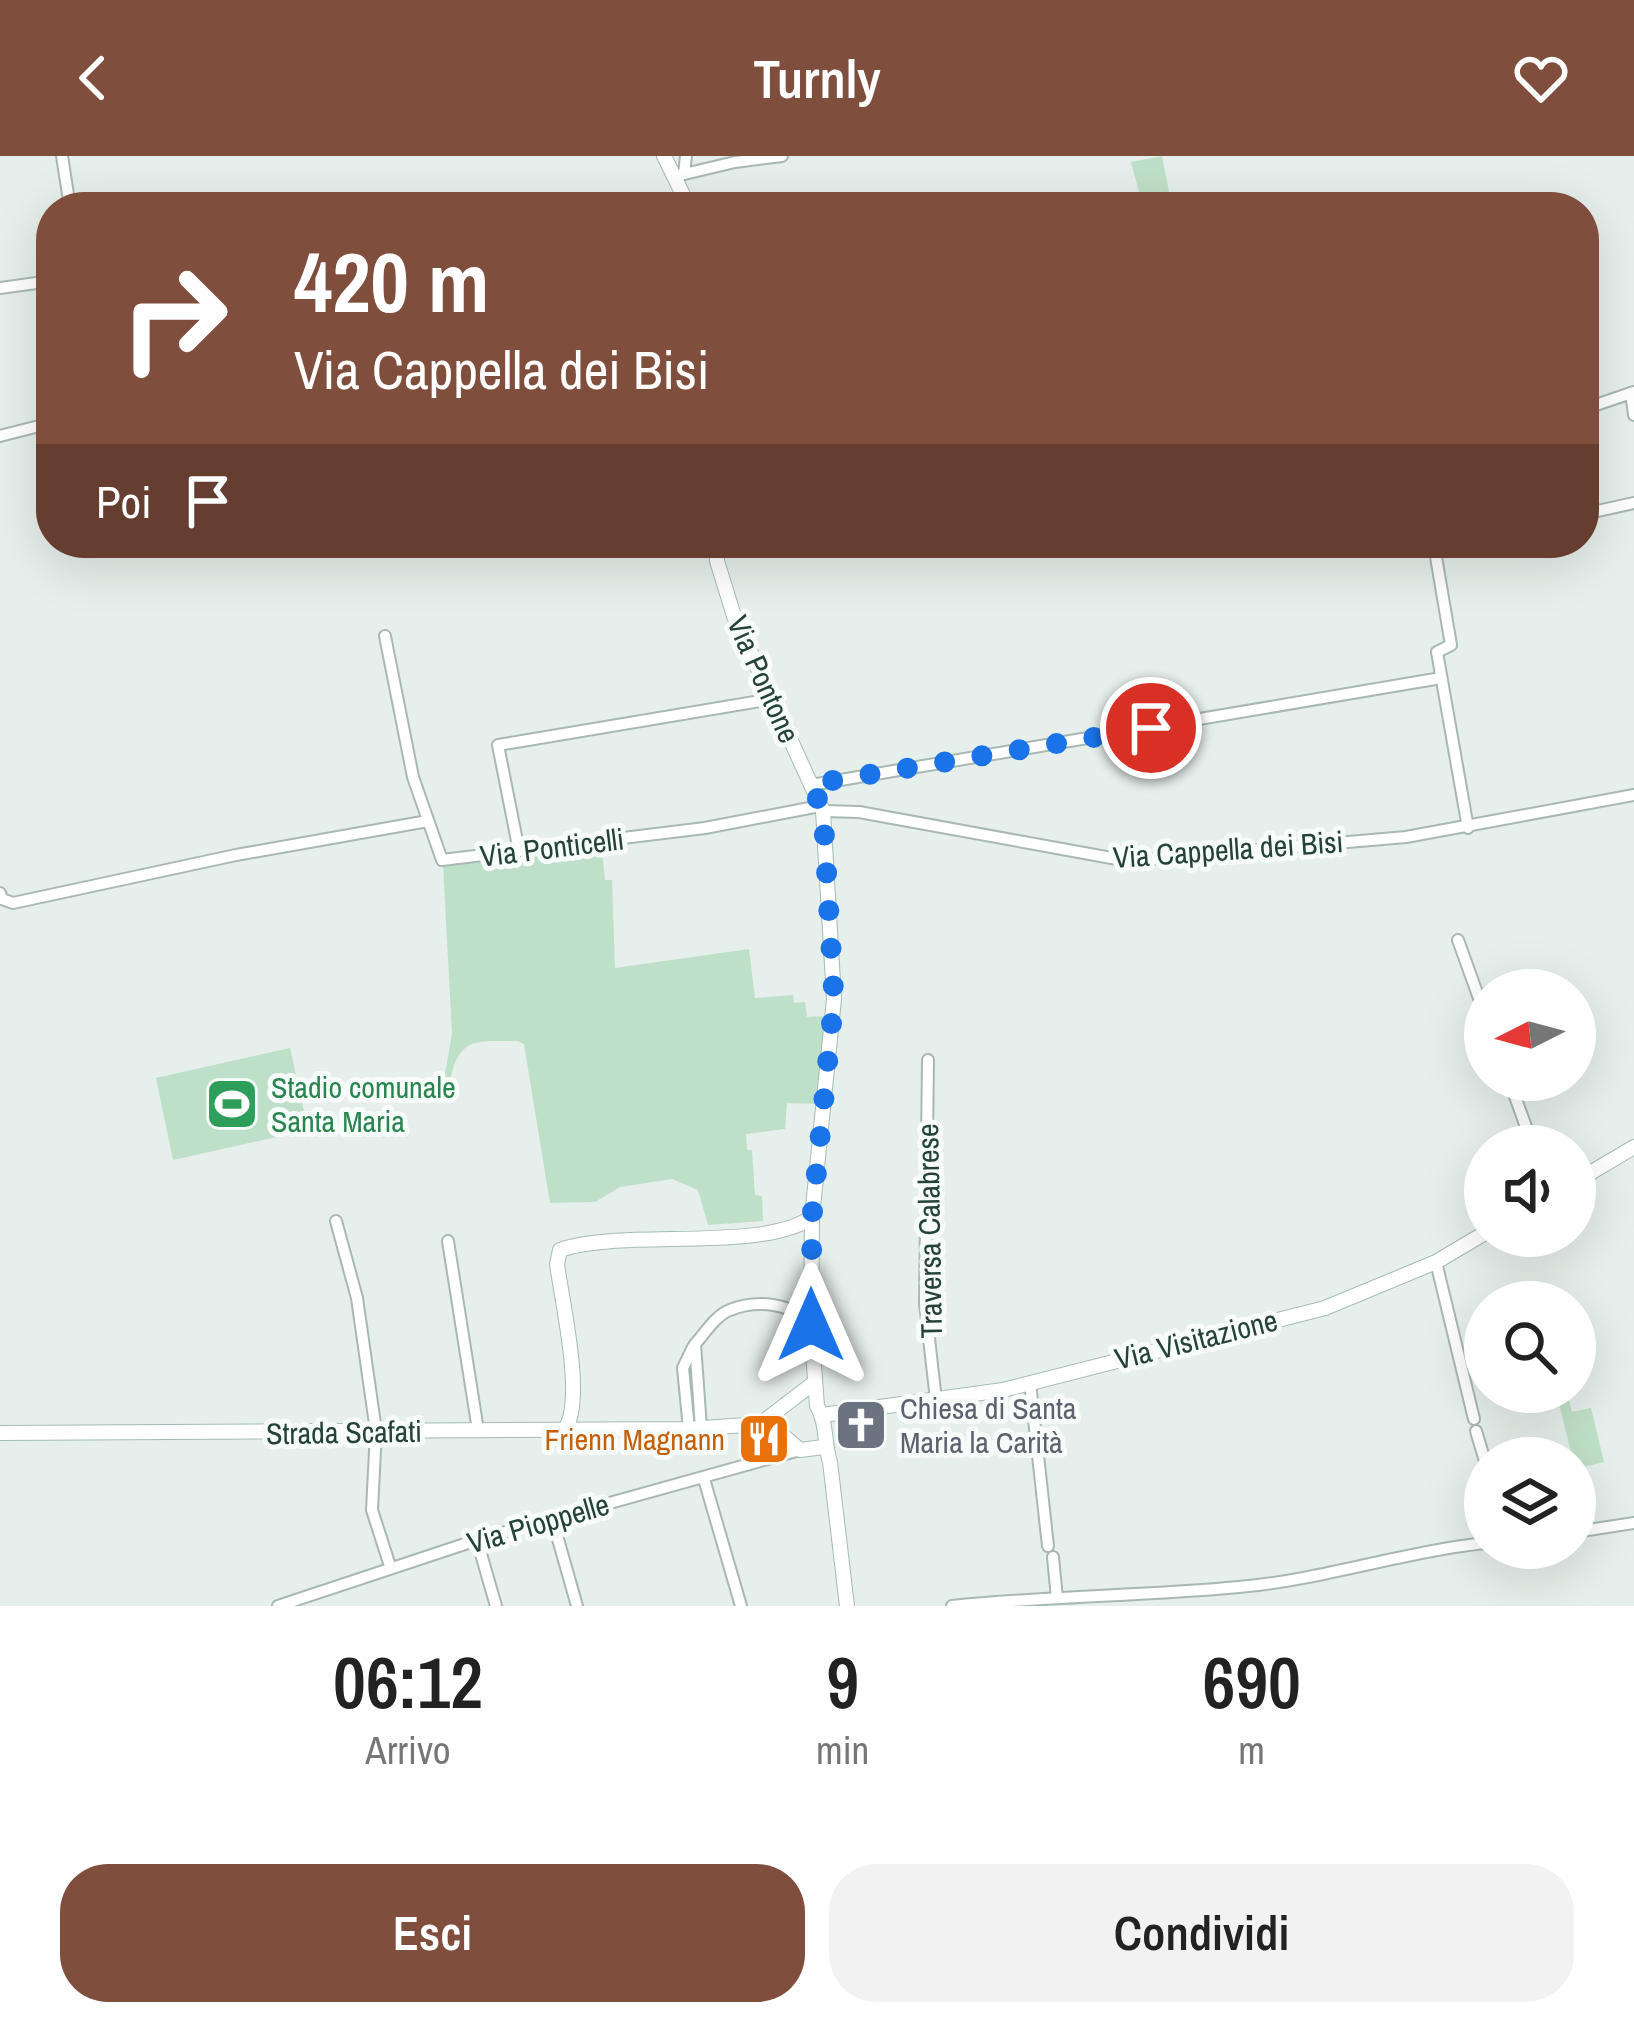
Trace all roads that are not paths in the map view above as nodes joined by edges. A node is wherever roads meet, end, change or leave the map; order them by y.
1 (62, 156) edge
2 (664, 156) edge
3 (686, 156) edge
4 (782, 156) edge
5 (680, 176) junction
6 (68, 192) edge
7 (685, 192) edge
8 (36, 283) edge
9 (0, 288) edge
10 (1632, 393) edge
11 (1599, 405) edge
12 (1634, 415) edge
13 (36, 427) edge
14 (0, 436) edge
15 (1634, 503) edge
16 (1599, 511) edge
17 (717, 558) edge
18 (1436, 558) edge
19 (385, 636) dead end
20 (1441, 678) junction
21 (772, 700) junction
22 (811, 784) junction
23 (1634, 795) edge
24 (822, 808) junction
25 (428, 821) junction
26 (1468, 828) junction
27 (519, 851) junction
28 (0, 893) edge
29 (1458, 940) dead end
30 (1468, 969) edge
31 (928, 1060) dead end
32 (1634, 1147) edge
33 (1596, 1170) edge
34 (336, 1221) dead end
35 (805, 1232) junction
36 (448, 1241) dead end
37 (1464, 1245) edge
38 (1436, 1262) junction
39 (811, 1325) junction
40 (815, 1382) junction
41 (1030, 1383) junction
42 (936, 1400) junction
43 (822, 1414) junction
44 (760, 1424) junction
45 (695, 1429) junction
46 (478, 1430) junction
47 (565, 1430) junction
48 (376, 1432) junction
49 (0, 1433) edge
50 (1478, 1437) edge
51 (824, 1447) junction
52 (800, 1450) junction
53 (704, 1479) junction
54 (552, 1518) junction
55 (1634, 1522) edge
56 (1596, 1528) edge
57 (476, 1540) junction
58 (1464, 1546) edge
59 (390, 1566) junction
60 (1057, 1598) junction
61 (278, 1606) edge
62 (496, 1606) edge
63 (577, 1606) edge
64 (741, 1606) edge
65 (847, 1606) edge
66 (952, 1606) edge

1 - 6 street
2 - 5 street
3 - 5 street
4 - 5 street
5 - 7 street
8 - 9 street
10 - 11 street
10 - 12 street
13 - 14 street
15 - 16 street
17 - 21 street, Via Pontone
18 - 20 street
19 - 25 street, Via Ponticelli
20 - 22 street
20 - 26 street
21 - 22 street, Via Pontone
21 - 27 street
22 - 24 street, Via Pontone
23 - 26 street, Via Cappella dei Bisi
24 - 26 street, Via Cappella dei Bisi
24 - 27 street, Via Ponticelli
24 - 35 street, Via Pontone
25 - 27 street, Via Ponticelli
25 - 28 street
29 - 30 street
31 - 42 street, Traversa Calabrese
32 - 33 street
34 - 48 street
35 - 39 street
35 - 47 street
36 - 46 street
37 - 38 street, Via Visitazione
38 - 41 street, Via Visitazione
38 - 50 street
39 - 40 street
39 - 45 street
40 - 43 street
40 - 44 street
41 - 42 street, Via Visitazione
41 - 60 street
42 - 43 street, Via Visitazione
43 - 51 street
44 - 45 street
44 - 52 street
45 - 47 street, Strada Scafati
46 - 47 street, Strada Scafati
46 - 48 street, Strada Scafati
48 - 49 street, Strada Scafati
48 - 59 street
51 - 52 street
51 - 65 street
52 - 53 street, Via Pioppelle
53 - 54 street, Via Pioppelle
53 - 64 street
54 - 57 street, Via Pioppelle
54 - 63 street
55 - 56 street
57 - 59 street, Via Pioppelle
57 - 62 street
58 - 60 street
59 - 61 street, Via Pioppelle
60 - 66 street

